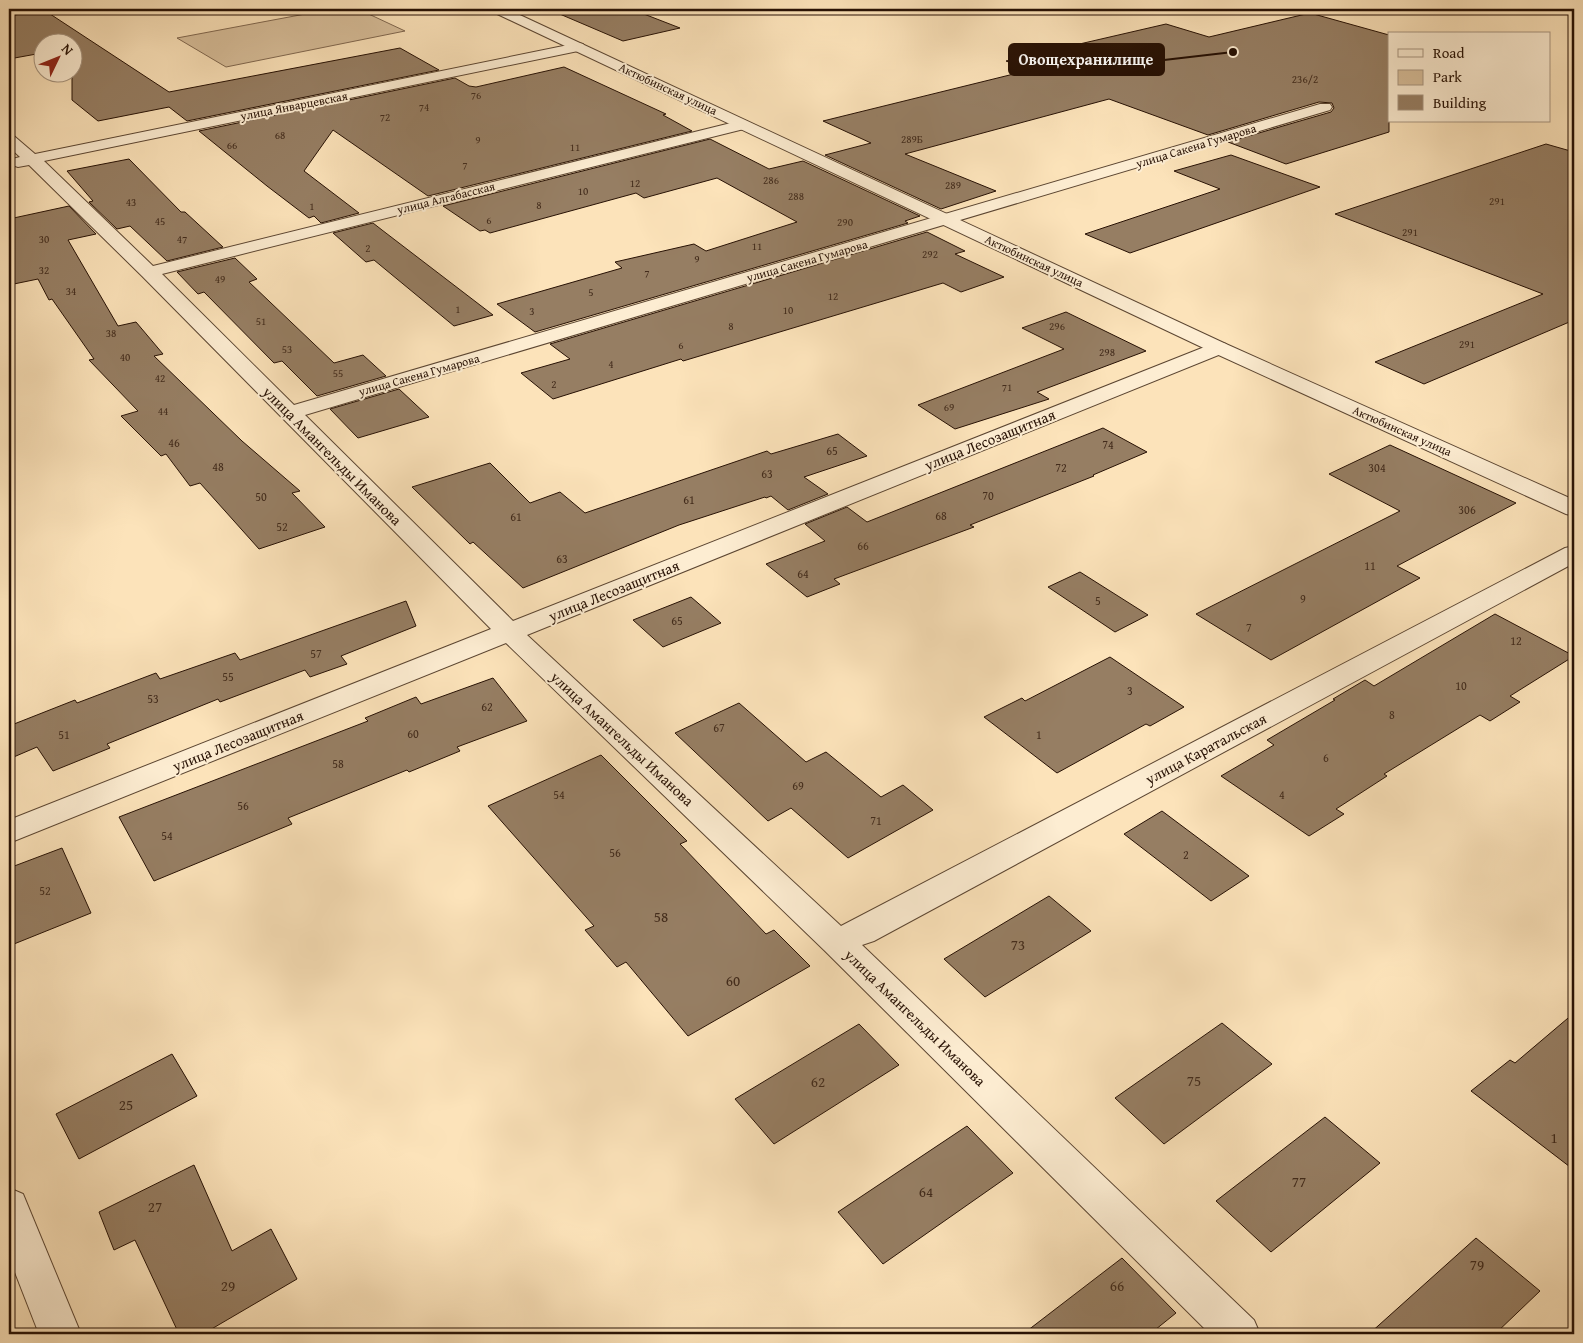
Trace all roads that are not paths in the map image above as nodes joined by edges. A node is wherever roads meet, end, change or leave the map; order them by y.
1 (497, 9) edge
2 (578, 47) junction
3 (1325, 107) dead end
4 (743, 125) junction
5 (9, 139) edge
6 (20, 162) edge
7 (946, 220) junction
8 (149, 272) junction
9 (1219, 348) junction
10 (289, 413) junction
11 (1574, 509) edge
12 (1574, 553) edge
13 (510, 633) junction
14 (9, 832) edge
15 (836, 941) junction
16 (9, 1206) edge
17 (60, 1334) edge
18 (1239, 1334) edge

1 - 2 street, Актюбинская улица
2 - 4 street, Актюбинская улица
2 - 6 street, улица Январцевская
3 - 7 street, улица Сакена Гумарова
4 - 7 street, Актюбинская улица
4 - 8 street, улица Алгабасская
5 - 6 street, улица Амангельды Иманова
6 - 8 street, улица Амангельды Иманова
7 - 9 street, Актюбинская улица
7 - 10 street, улица Сакена Гумарова
8 - 10 street, улица Амангельды Иманова
9 - 11 street, Актюбинская улица
9 - 13 street, улица Лесозащитная
10 - 13 street, улица Амангельды Иманова
12 - 15 street, улица Каратальская
13 - 14 street, улица Лесозащитная
13 - 15 street, улица Амангельды Иманова
15 - 18 street, улица Амангельды Иманова
16 - 17 street

